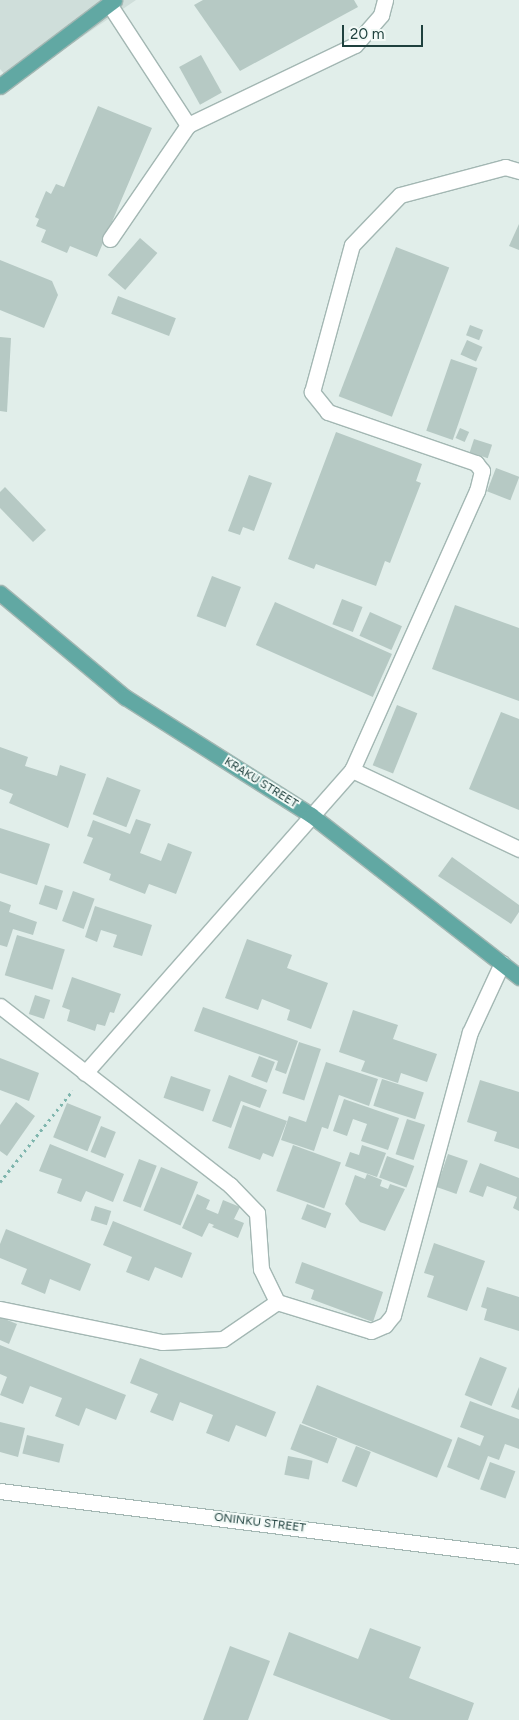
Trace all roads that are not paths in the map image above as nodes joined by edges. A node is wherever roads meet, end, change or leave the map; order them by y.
1 (385, 0) edge
2 (112, 2) edge
3 (0, 86) edge
4 (188, 125) junction
5 (519, 171) edge
6 (110, 239) dead end
7 (0, 593) edge
8 (352, 770) junction
9 (312, 816) junction
10 (519, 849) edge
11 (502, 963) junction
12 (519, 977) edge
13 (0, 1006) edge
14 (85, 1074) junction
15 (277, 1302) junction
16 (0, 1309) edge
17 (0, 1491) edge
18 (519, 1556) edge

1 - 4 street
2 - 3 main road
2 - 4 street
4 - 6 street
5 - 8 street
7 - 9 main road, KRAKU STREET
8 - 9 street
8 - 10 street
9 - 11 main road, KRAKU STREET
9 - 14 street
11 - 12 main road, KRAKU STREET
11 - 15 street
13 - 14 street
14 - 15 street
15 - 16 street
17 - 18 street, ONINKU STREET

